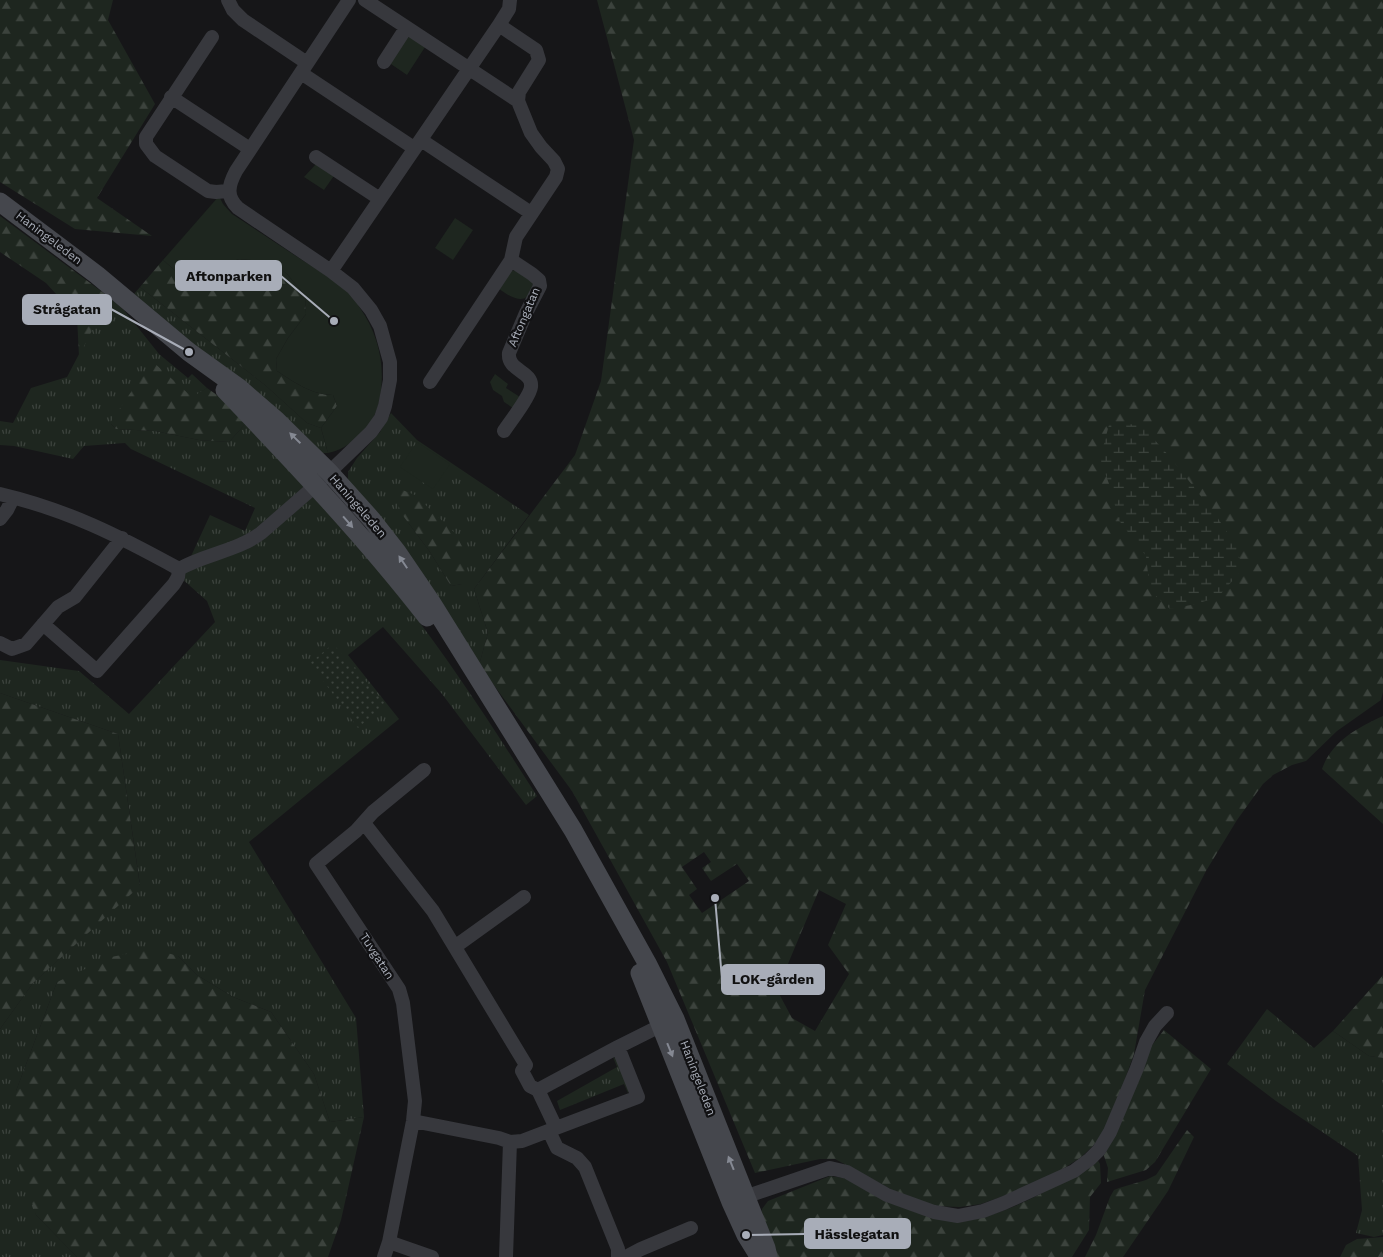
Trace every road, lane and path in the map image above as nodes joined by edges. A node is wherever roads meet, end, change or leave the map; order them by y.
1 (228, 0) edge
2 (349, 0) edge
3 (365, 0) edge
4 (510, 0) edge
5 (499, 25) junction
6 (406, 28) junction
7 (212, 37) dead end
8 (384, 62) dead end
9 (304, 68) junction
10 (469, 69) junction
11 (172, 97) junction
12 (518, 101) junction
13 (417, 144) junction
14 (250, 150) junction
15 (316, 157) dead end
16 (228, 191) junction
17 (380, 199) junction
18 (0, 202) edge
19 (531, 213) junction
20 (511, 260) junction
21 (331, 271) junction
22 (189, 352) junction
23 (430, 382) dead end
24 (504, 431) dead end
25 (329, 472) junction
26 (315, 486) junction
27 (7, 496) edge
28 (0, 518) edge
29 (122, 538) junction
30 (179, 569) junction
31 (43, 624) junction
32 (0, 643) edge
33 (488, 696) junction
34 (424, 770) dead end
35 (364, 823) junction
36 (524, 897) dead end
37 (456, 946) junction
38 (1167, 1013) dead end
39 (668, 1022) junction
40 (618, 1047) junction
41 (538, 1090) junction
42 (413, 1121) junction
43 (552, 1130) junction
44 (510, 1142) junction
45 (738, 1199) junction
46 (691, 1228) dead end
47 (389, 1242) junction
48 (384, 1257) edge
49 (432, 1257) edge
50 (506, 1257) edge
51 (618, 1257) edge
52 (626, 1257) edge
53 (759, 1257) edge
54 (768, 1257) edge

1 - 9 street
2 - 9 street
3 - 6 street
4 - 5 street
5 - 10 street
5 - 12 street
6 - 8 street
6 - 10 street
7 - 11 street
9 - 13 street
9 - 14 street
10 - 12 street
10 - 13 street
11 - 14 street
11 - 16 street
12 - 19 street
13 - 17 street
13 - 19 street
14 - 16 street
15 - 17 street
16 - 21 street
17 - 21 street
18 - 22 main road, Haningeleden
19 - 20 street
20 - 23 street
20 - 24 street, Aftongatan
21 - 25 street
25 -> 22 main road, Haningeleden
22 - 26 main road, Haningeleden
25 - 26 street
33 -> 25 main road, Haningeleden
26 - 30 street
26 -> 33 main road, Haningeleden
27 - 28 street
27 - 29 street
29 - 30 street
29 - 31 street
30 - 31 street
31 - 32 street
33 - 39 main road, Haningeleden
34 - 35 street, Tuvgatan
35 - 37 street
35 - 42 street, Tuvgatan
36 - 37 street
37 - 41 street
38 - 45 street
39 - 40 street
39 - 45 main road, Haningeleden
40 - 41 street
40 - 43 street
41 - 43 street
42 - 44 street
42 - 47 street, Tuvgatan
43 - 44 street
43 - 51 street
44 - 50 street
45 - 53 main road, Haningeleden
45 - 54 main road, Haningeleden
46 - 52 street
47 - 48 street, Tuvgatan
47 - 49 street

